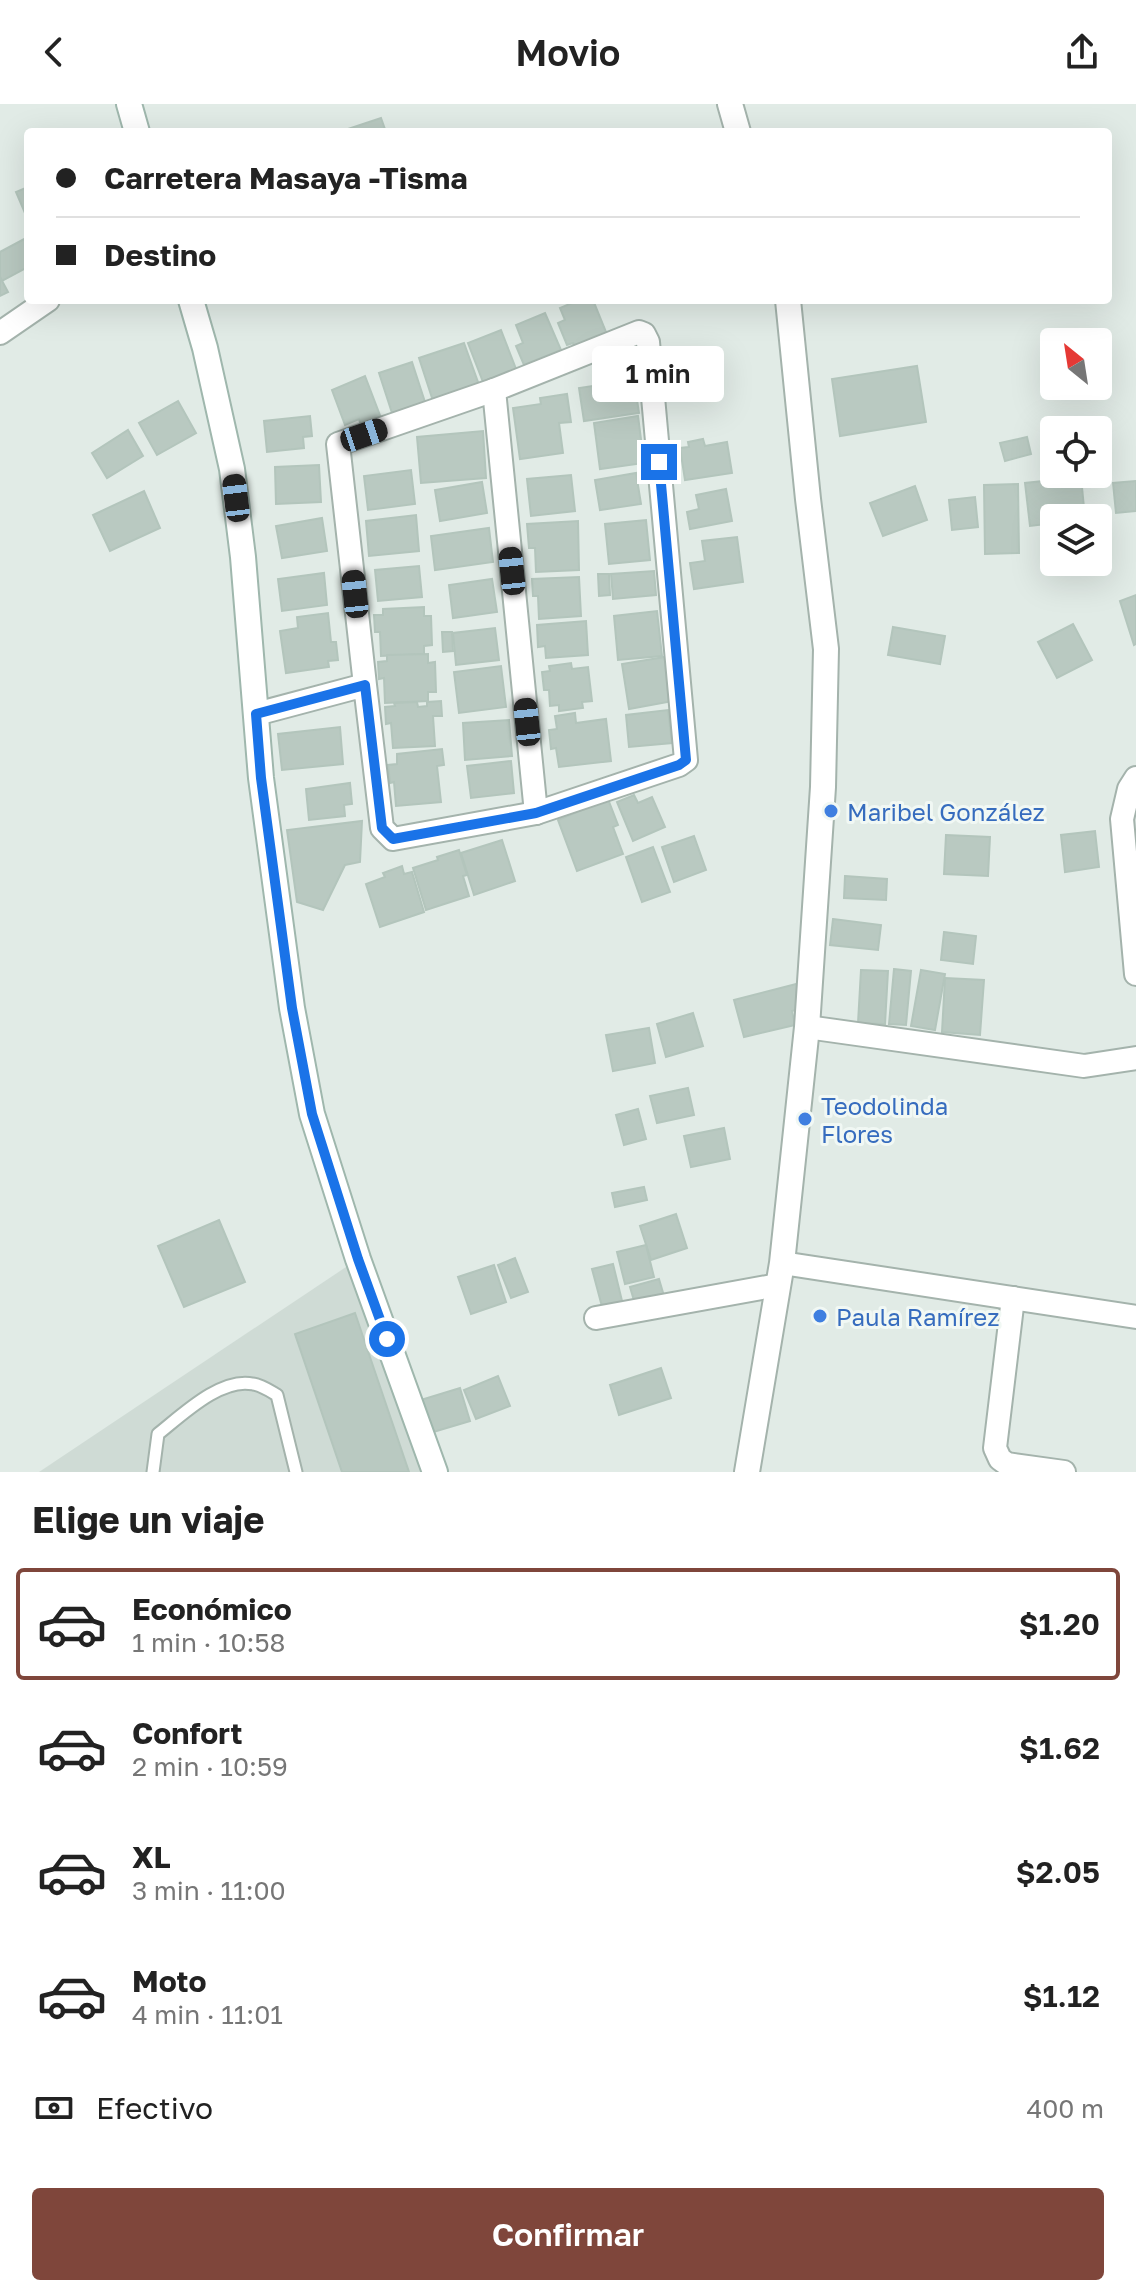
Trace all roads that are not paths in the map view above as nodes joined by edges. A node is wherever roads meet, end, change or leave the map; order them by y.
1 (129, 104) edge
2 (730, 104) edge
3 (136, 128) edge
4 (737, 128) edge
5 (42, 304) edge
6 (192, 304) edge
7 (788, 304) edge
8 (0, 333) edge
9 (494, 390) junction
10 (365, 685) junction
11 (256, 714) junction
12 (1136, 778) edge
13 (536, 813) junction
14 (1136, 974) edge
15 (807, 1027) junction
16 (1136, 1058) edge
17 (780, 1274) junction
18 (1013, 1298) junction
19 (1136, 1317) edge
20 (596, 1318) dead end
21 (153, 1472) edge
22 (296, 1472) edge
23 (435, 1472) edge
24 (747, 1472) edge
25 (1064, 1472) edge

1 - 3 main road
2 - 4 main road
5 - 8 street
6 - 11 main road
7 - 15 main road
9 - 10 street
9 - 13 street
9 - 13 street
10 - 11 street
10 - 13 street
11 - 23 main road
12 - 14 street
15 - 16 street
15 - 17 main road
17 - 18 street
17 - 20 street
17 - 24 main road
18 - 19 street
18 - 25 street
21 - 22 lane

